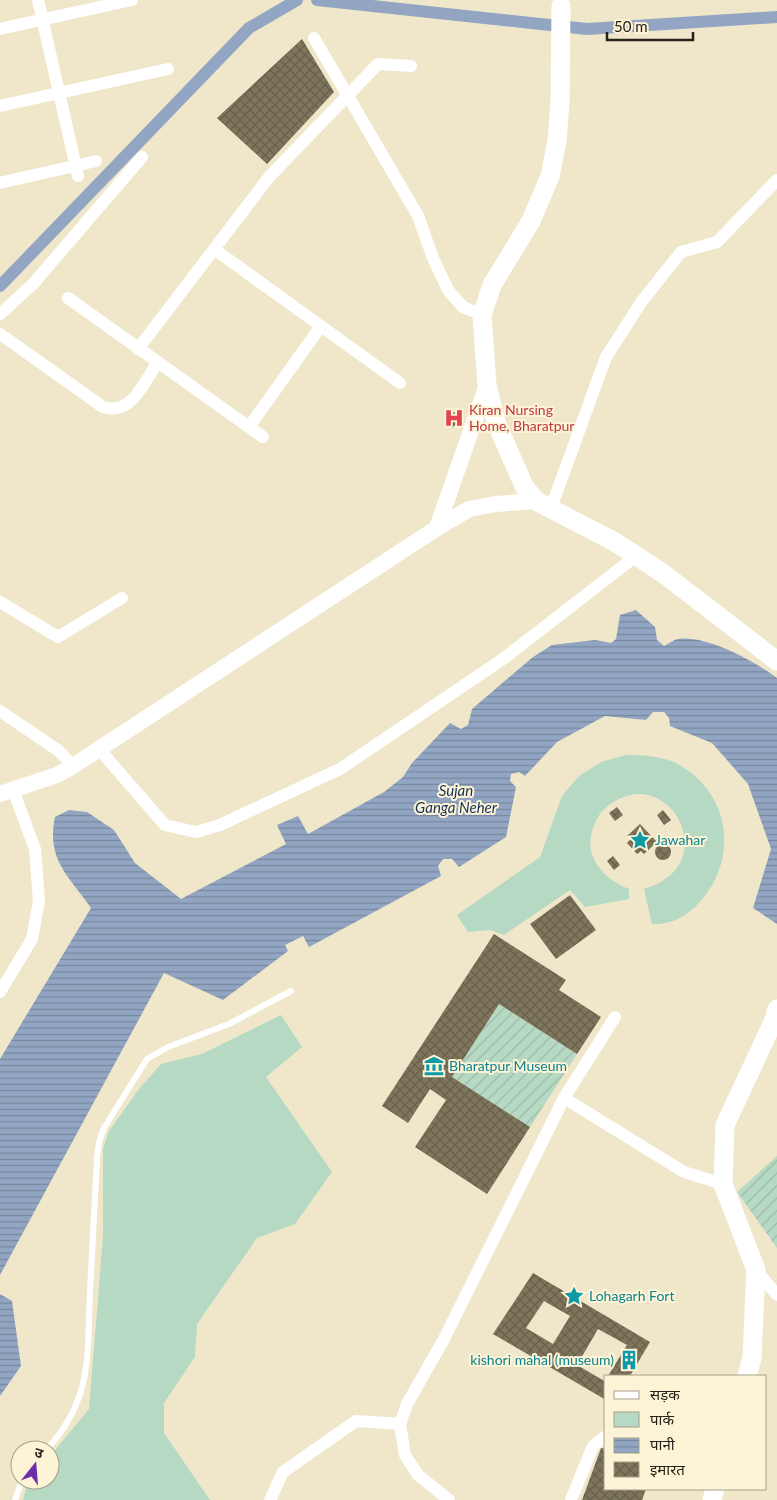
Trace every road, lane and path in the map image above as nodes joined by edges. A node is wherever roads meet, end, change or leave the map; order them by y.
1 (38, 0) edge
2 (132, 0) edge
3 (561, 2) edge
4 (42, 20) junction
5 (0, 29) edge
6 (314, 38) dead end
7 (411, 66) dead end
8 (168, 69) dead end
9 (59, 93) junction
10 (348, 94) junction
11 (0, 106) edge
12 (142, 157) dead end
13 (96, 160) dead end
14 (77, 171) junction
15 (777, 180) edge
16 (0, 184) edge
17 (214, 249) junction
18 (68, 298) dead end
19 (0, 314) edge
20 (482, 315) junction
21 (321, 326) junction
22 (0, 334) edge
23 (138, 349) junction
24 (157, 363) junction
25 (400, 382) dead end
26 (486, 385) junction
27 (249, 427) junction
28 (263, 437) dead end
29 (544, 505) junction
30 (437, 528) junction
31 (636, 556) junction
32 (122, 598) dead end
33 (0, 602) edge
34 (777, 660) edge
35 (0, 711) edge
36 (99, 749) junction
37 (73, 766) junction
38 (6, 792) edge
39 (291, 991) dead end
40 (0, 992) edge
41 (777, 1009) edge
42 (615, 1017) dead end
43 (564, 1098) junction
44 (724, 1184) junction
45 (756, 1270) junction
46 (777, 1295) edge
47 (747, 1375) edge
48 (400, 1424) junction
49 (604, 1438) edge
50 (55, 1440) edge
51 (270, 1500) edge
52 (449, 1500) edge
53 (571, 1500) edge

1 - 4 street
2 - 4 street
3 - 20 main road
4 - 5 street
4 - 9 street
6 - 10 street
7 - 10 street
8 - 9 street
9 - 11 street
9 - 14 street
10 - 17 street
10 - 20 street
12 - 19 street
13 - 14 street
14 - 16 street
15 - 29 street
17 - 21 street
17 - 23 street
18 - 23 street
20 - 26 main road
21 - 25 street
21 - 27 street
22 - 24 street
23 - 24 street
24 - 27 street
26 - 29 main road
26 - 30 street
27 - 28 street
29 - 30 street
29 - 31 main road
30 - 36 street
31 - 34 main road
31 - 36 street
32 - 33 street
35 - 37 street
36 - 37 street
37 - 38 street
38 - 40 street
39 - 50 lane
41 - 44 main road
42 - 43 street
43 - 44 street
43 - 48 street
44 - 45 main road
45 - 46 street
45 - 47 main road
48 - 51 street
48 - 52 street
49 - 53 street

